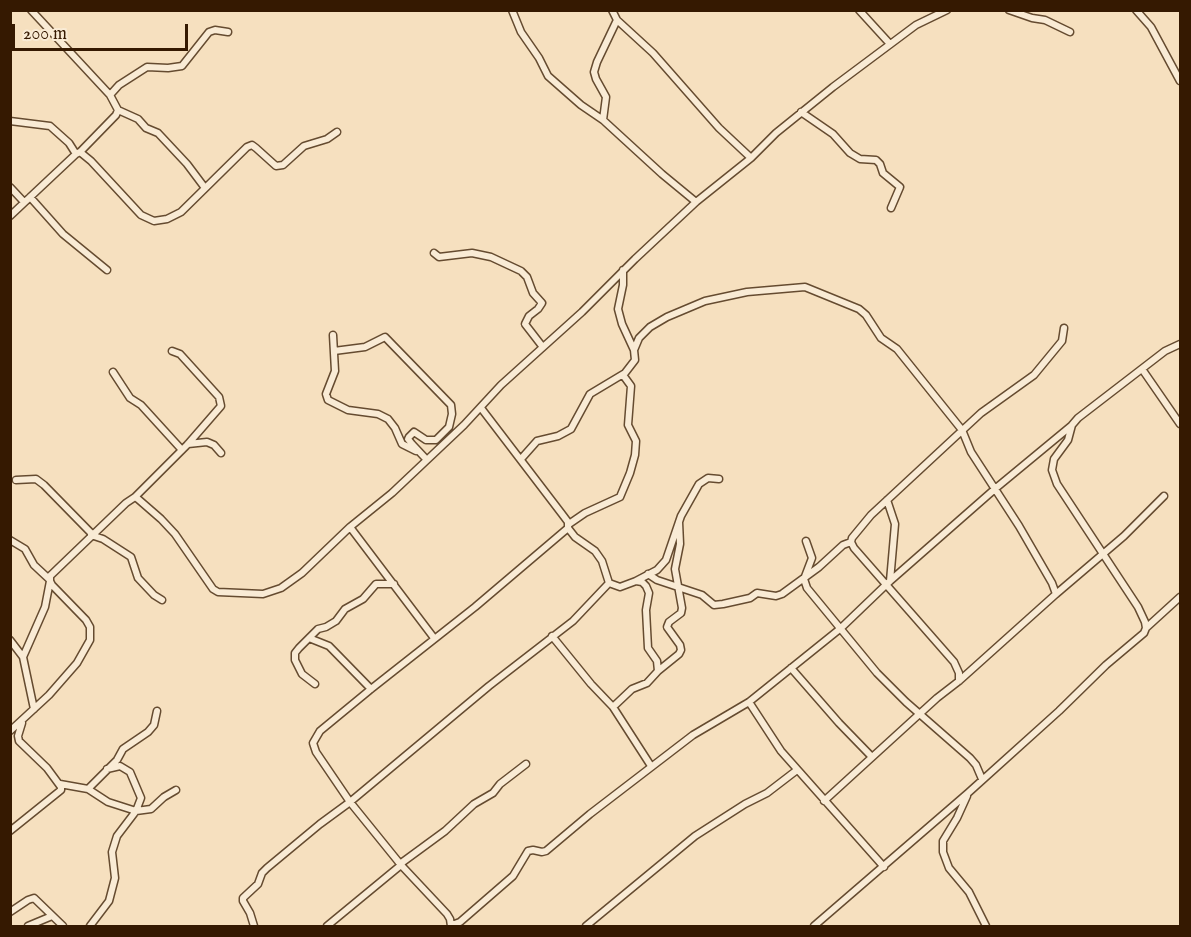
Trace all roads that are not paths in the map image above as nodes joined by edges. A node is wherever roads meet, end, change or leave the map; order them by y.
1 (31, 10) edge
2 (512, 10) edge
3 (612, 10) edge
4 (860, 10) edge
5 (947, 10) edge
6 (1009, 10) edge
7 (1136, 10) edge
8 (617, 20) junction
9 (228, 32) dead end
10 (1070, 32) dead end
11 (890, 44) junction
12 (1180, 81) edge
13 (110, 95) junction
14 (118, 110) junction
15 (801, 112) junction
16 (603, 120) junction
17 (10, 121) edge
18 (337, 132) dead end
19 (78, 153) junction
20 (751, 158) junction
21 (10, 187) edge
22 (205, 188) junction
23 (30, 197) junction
24 (24, 202) junction
25 (696, 202) junction
26 (891, 208) dead end
27 (10, 216) edge
28 (434, 253) dead end
29 (623, 269) junction
30 (107, 270) dead end
31 (1064, 328) dead end
32 (333, 335) dead end
33 (1180, 344) edge
34 (542, 346) junction
35 (634, 350) junction
36 (172, 351) dead end
37 (334, 351) junction
38 (1142, 369) junction
39 (113, 372) dead end
40 (623, 375) junction
41 (481, 408) junction
42 (1180, 424) edge
43 (1072, 426) junction
44 (963, 430) junction
45 (188, 444) junction
46 (182, 450) junction
47 (420, 452) junction
48 (221, 453) dead end
49 (521, 459) junction
50 (427, 460) junction
51 (16, 480) dead end
52 (719, 480) dead end
53 (996, 488) junction
54 (1164, 496) dead end
55 (135, 497) junction
56 (887, 500) junction
57 (679, 522) junction
58 (568, 526) junction
59 (350, 527) junction
60 (91, 535) junction
61 (10, 540) edge
62 (806, 541) dead end
63 (851, 542) junction
64 (1103, 554) junction
65 (648, 574) junction
66 (804, 579) junction
67 (49, 580) junction
68 (636, 581) junction
69 (609, 583) junction
70 (889, 583) junction
71 (394, 584) junction
72 (677, 586) junction
73 (1056, 594) junction
74 (1180, 597) edge
75 (162, 600) dead end
76 (841, 628) junction
77 (1146, 628) junction
78 (552, 636) junction
79 (309, 638) junction
80 (434, 638) junction
81 (10, 640) edge
82 (23, 657) junction
83 (791, 668) junction
84 (658, 671) junction
85 (959, 681) junction
86 (315, 684) dead end
87 (371, 689) junction
88 (749, 702) junction
89 (613, 707) junction
90 (34, 709) junction
91 (157, 711) dead end
92 (921, 714) junction
93 (24, 720) junction
94 (11, 729) edge
95 (872, 757) junction
96 (526, 764) dead end
97 (651, 766) junction
98 (108, 769) junction
99 (797, 770) junction
100 (982, 779) junction
101 (60, 784) junction
102 (88, 789) junction
103 (176, 790) dead end
104 (968, 792) junction
105 (824, 801) junction
106 (350, 802) junction
107 (136, 811) junction
108 (10, 831) edge
109 (400, 864) junction
110 (884, 867) junction
111 (10, 912) edge
112 (52, 916) junction
113 (452, 926) edge
114 (28, 927) edge
115 (63, 927) edge
116 (90, 927) edge
117 (254, 927) edge
118 (327, 927) edge
119 (586, 927) edge
120 (814, 927) edge
121 (986, 927) edge

1 - 13 street
2 - 16 street
3 - 8 street
4 - 11 street
5 - 11 street
6 - 10 street
7 - 12 street
8 - 16 street
8 - 20 street
9 - 13 street
11 - 15 street
13 - 14 street
14 - 19 street
14 - 22 street
15 - 20 street
15 - 26 street
16 - 25 street
17 - 19 street
18 - 22 street
19 - 22 street
19 - 23 street
20 - 25 street
21 - 24 street
23 - 24 street
23 - 30 street
24 - 27 street
25 - 29 street
28 - 34 street
29 - 34 street
29 - 35 street
31 - 44 street
32 - 37 street
33 - 38 street
34 - 41 street
35 - 40 street
35 - 44 street
36 - 45 street
37 - 47 street
37 - 47 street
38 - 42 street
38 - 43 street
39 - 46 street
40 - 49 street
40 - 58 street
41 - 49 street
41 - 50 street
43 - 53 street
43 - 64 street
44 - 53 street
44 - 56 street
45 - 46 street
45 - 48 street
46 - 55 street
47 - 50 street
49 - 58 street
50 - 59 street
51 - 60 street
52 - 57 street
53 - 70 street
53 - 73 street
54 - 64 street
55 - 59 street
55 - 60 street
56 - 63 street
56 - 70 street
57 - 65 street
57 - 72 street
58 - 69 street
58 - 80 street
59 - 71 street
60 - 67 street
60 - 75 street
61 - 67 street
62 - 66 street
63 - 66 street
63 - 70 street
64 - 73 street
64 - 77 street
65 - 68 street
65 - 72 street
66 - 72 street
66 - 76 street
67 - 82 street
67 - 90 street
68 - 69 street
68 - 84 street
69 - 78 street
70 - 76 street
70 - 85 street
71 - 79 street
71 - 80 street
72 - 84 street
73 - 85 street
74 - 77 street
76 - 83 street
76 - 92 street
77 - 100 street
78 - 89 street
78 - 106 street
79 - 86 street
79 - 87 street
80 - 87 street
81 - 82 street
82 - 90 street
83 - 88 street
83 - 95 street
84 - 89 street
85 - 92 street
87 - 106 street
88 - 97 street
88 - 99 street
89 - 97 street
90 - 93 street
91 - 98 street
92 - 95 street
92 - 100 street
93 - 94 street
93 - 101 street
95 - 105 street
96 - 109 street
97 - 113 street
98 - 102 street
98 - 107 street
99 - 105 street
99 - 119 street
100 - 104 street
101 - 102 street
101 - 108 street
102 - 107 street
103 - 107 street
104 - 110 street
104 - 121 street
105 - 110 street
106 - 109 street
106 - 117 street
107 - 116 street
109 - 113 street
109 - 118 street
110 - 120 street
111 - 112 street
112 - 114 street
112 - 115 street

